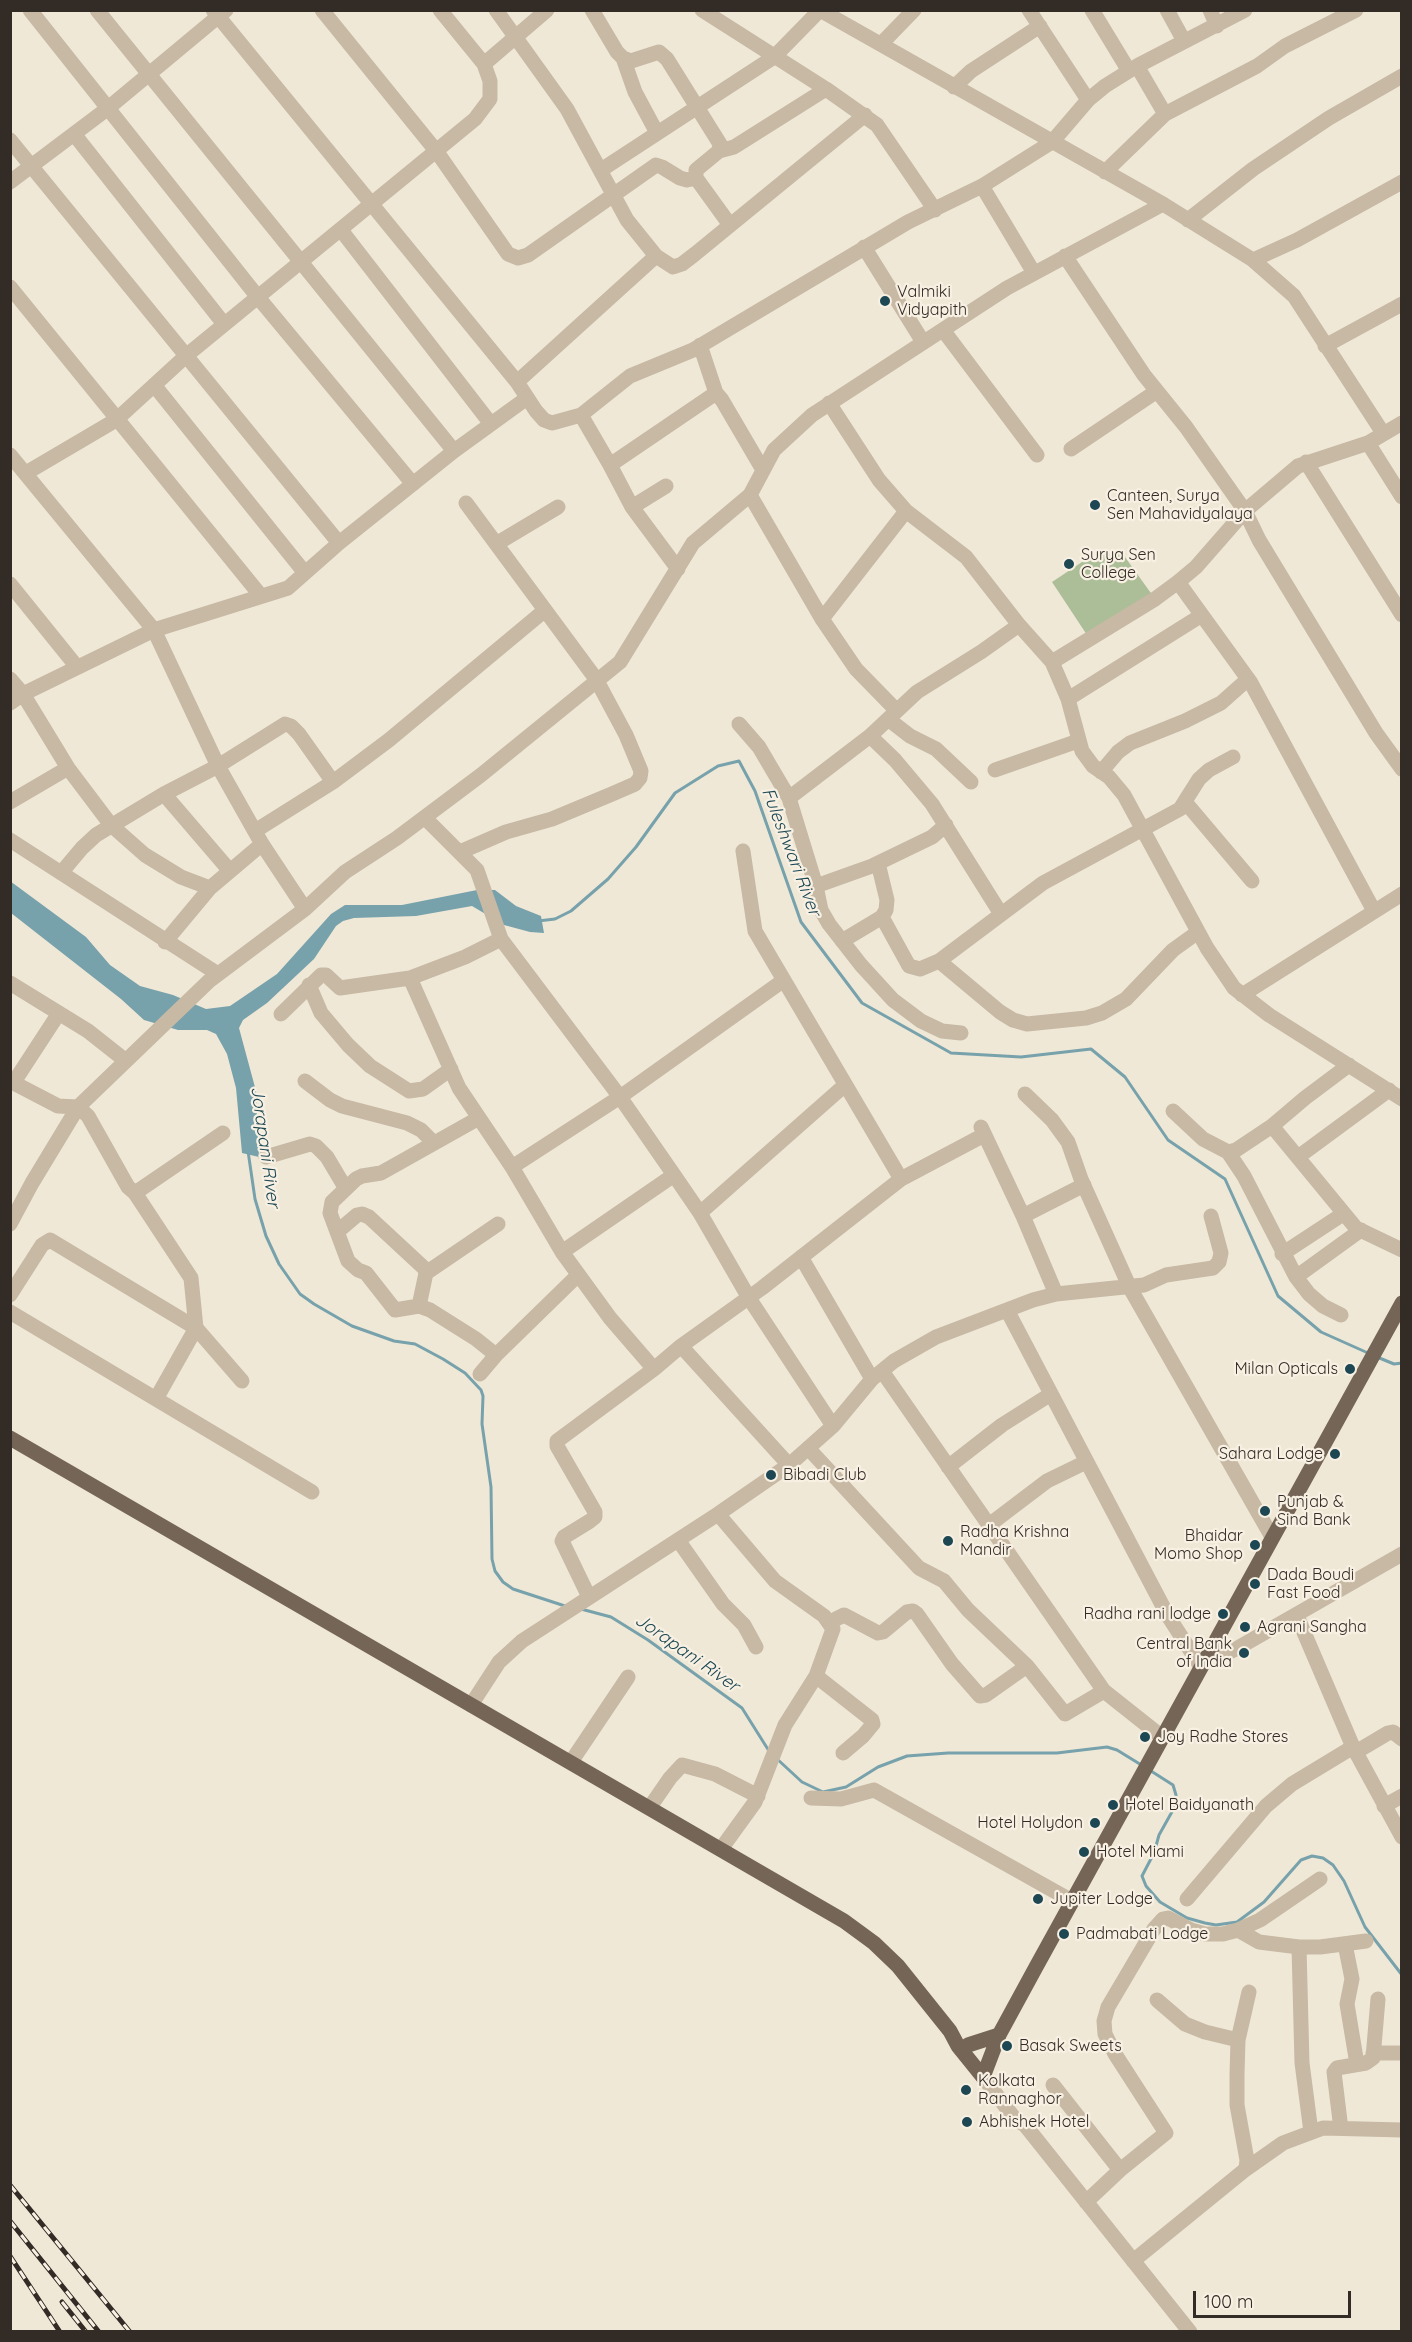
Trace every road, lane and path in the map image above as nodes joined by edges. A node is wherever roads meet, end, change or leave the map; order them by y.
1 (30, 10) edge
2 (97, 10) edge
3 (322, 10) edge
4 (440, 10) edge
5 (496, 10) edge
6 (547, 10) edge
7 (592, 10) edge
8 (702, 10) edge
9 (820, 10) edge
10 (914, 10) edge
11 (1029, 10) edge
12 (1092, 10) edge
13 (1167, 10) edge
14 (1210, 10) edge
15 (1245, 10) edge
16 (1356, 10) edge
17 (219, 13) edge
18 (1040, 26) junction
19 (1217, 26) junction
20 (517, 37) junction
21 (1184, 41) junction
22 (880, 44) junction
23 (774, 57) junction
24 (623, 58) junction
25 (484, 64) junction
26 (1133, 68) junction
27 (148, 75) junction
28 (1401, 76) edge
29 (954, 87) junction
30 (826, 89) junction
31 (1088, 100) junction
32 (696, 108) junction
33 (106, 109) junction
34 (1165, 114) junction
35 (865, 115) junction
36 (657, 133) junction
37 (74, 134) junction
38 (10, 140) edge
39 (1052, 142) junction
40 (719, 151) junction
41 (437, 152) junction
42 (32, 166) junction
43 (601, 170) junction
44 (1105, 172) junction
45 (696, 178) junction
46 (10, 182) edge
47 (1401, 182) edge
48 (982, 186) junction
49 (614, 193) junction
50 (1163, 204) junction
51 (372, 206) junction
52 (935, 210) junction
53 (1188, 220) junction
54 (730, 225) junction
55 (341, 230) junction
56 (864, 247) junction
57 (656, 256) junction
58 (1065, 256) junction
59 (1253, 260) junction
60 (301, 263) junction
61 (1034, 273) junction
62 (10, 287) edge
63 (258, 296) junction
64 (1401, 303) edge
65 (224, 324) junction
66 (942, 330) junction
67 (923, 342) junction
68 (700, 345) junction
69 (1325, 346) junction
70 (187, 355) junction
71 (517, 382) junction
72 (154, 385) junction
73 (1157, 391) junction
74 (716, 393) junction
75 (829, 404) junction
76 (536, 410) junction
77 (581, 415) junction
78 (116, 420) junction
79 (1401, 423) edge
80 (491, 424) junction
81 (1383, 433) junction
82 (1368, 443) junction
83 (1071, 450) dead end
84 (454, 451) junction
85 (10, 455) edge
86 (1037, 455) dead end
87 (1306, 462) junction
88 (610, 465) junction
89 (763, 470) junction
90 (26, 473) junction
91 (413, 484) junction
92 (666, 486) dead end
93 (750, 495) junction
94 (1401, 497) edge
95 (466, 503) dead end
96 (558, 507) dead end
97 (632, 507) junction
98 (1245, 511) junction
99 (906, 512) junction
100 (339, 543) junction
101 (496, 544) junction
102 (678, 569) junction
103 (305, 573) junction
104 (1178, 582) junction
105 (10, 584) edge
106 (261, 596) junction
107 (544, 611) junction
108 (1202, 615) junction
109 (1401, 615) edge
110 (822, 619) junction
111 (1019, 625) junction
112 (154, 630) junction
113 (1052, 662) junction
114 (77, 667) junction
115 (10, 679) edge
116 (1248, 679) junction
117 (596, 680) junction
118 (23, 694) junction
119 (1068, 699) junction
120 (10, 703) edge
121 (893, 715) junction
122 (739, 724) dead end
123 (870, 736) junction
124 (1078, 741) junction
125 (1233, 757) dead end
126 (218, 766) junction
127 (68, 768) junction
128 (1401, 768) edge
129 (995, 770) dead end
130 (1101, 772) junction
131 (333, 782) junction
132 (971, 782) dead end
133 (164, 794) junction
134 (789, 798) junction
135 (10, 802) edge
136 (1186, 803) junction
137 (425, 818) junction
138 (111, 825) junction
139 (946, 825) junction
140 (1144, 829) junction
141 (259, 838) junction
142 (10, 840) edge
143 (743, 851) dead end
144 (460, 852) junction
145 (878, 863) junction
146 (230, 871) junction
147 (61, 873) junction
148 (1252, 881) dead end
149 (816, 886) junction
150 (210, 888) junction
151 (1401, 894) edge
152 (304, 909) junction
153 (1374, 911) junction
154 (1001, 914) junction
155 (882, 917) junction
156 (499, 932) junction
157 (1198, 932) junction
158 (842, 941) junction
159 (165, 942) junction
160 (939, 961) junction
161 (214, 978) junction
162 (410, 978) junction
163 (784, 980) junction
164 (10, 983) edge
165 (309, 986) junction
166 (1242, 994) junction
167 (59, 1013) junction
168 (281, 1014) dead end
169 (961, 1033) dead end
170 (126, 1061) junction
171 (1349, 1065) junction
172 (451, 1069) junction
173 (305, 1081) dead end
174 (12, 1082) edge
175 (845, 1085) junction
176 (1025, 1094) dead end
177 (1395, 1095) edge
178 (620, 1097) junction
179 (78, 1107) junction
180 (1173, 1111) dead end
181 (479, 1118) junction
182 (1272, 1126) junction
183 (223, 1133) dead end
184 (434, 1143) junction
185 (1228, 1152) junction
186 (1298, 1157) junction
187 (266, 1158) dead end
188 (512, 1167) junction
189 (674, 1175) junction
190 (901, 1179) junction
191 (1084, 1185) junction
192 (346, 1189) junction
193 (135, 1193) junction
194 (700, 1213) junction
195 (1343, 1214) junction
196 (1023, 1216) junction
197 (1211, 1216) dead end
198 (10, 1224) edge
199 (498, 1224) dead end
200 (1361, 1230) junction
201 (337, 1232) junction
202 (1401, 1250) edge
203 (562, 1252) junction
204 (1282, 1254) junction
205 (801, 1257) junction
206 (426, 1273) junction
207 (577, 1276) junction
208 (1296, 1277) junction
209 (1130, 1288) junction
210 (1056, 1294) junction
211 (10, 1295) edge
212 (748, 1298) junction
213 (1401, 1303) edge
214 (419, 1306) junction
215 (1006, 1310) junction
216 (10, 1312) edge
217 (1341, 1315) dead end
218 (196, 1328) junction
219 (681, 1346) junction
220 (496, 1355) junction
221 (654, 1369) junction
222 (480, 1374) dead end
223 (877, 1375) junction
224 (242, 1381) dead end
225 (1051, 1394) junction
226 (156, 1399) junction
227 (833, 1426) junction
228 (10, 1438) edge
229 (808, 1448) junction
230 (1086, 1462) junction
231 (789, 1465) junction
232 (948, 1467) junction
233 (312, 1491) dead end
234 (718, 1514) junction
235 (989, 1525) junction
236 (1272, 1537) junction
237 (678, 1540) junction
238 (1401, 1554) edge
239 (588, 1598) junction
240 (1297, 1616) junction
241 (830, 1622) junction
242 (756, 1647) dead end
243 (1205, 1660) junction
244 (1027, 1666) junction
245 (816, 1676) junction
246 (628, 1677) dead end
247 (1104, 1691) junction
248 (471, 1705) junction
249 (1401, 1739) edge
250 (1161, 1740) junction
251 (1354, 1749) junction
252 (843, 1753) dead end
253 (571, 1762) junction
254 (758, 1796) junction
255 (1401, 1796) edge
256 (811, 1798) dead end
257 (1384, 1806) junction
258 (650, 1808) junction
259 (1401, 1837) edge
260 (721, 1849) junction
261 (1320, 1879) dead end
262 (1187, 1899) dead end
263 (1072, 1901) junction
264 (1238, 1930) junction
265 (1366, 1941) dead end
266 (1345, 1944) junction
267 (1299, 1947) junction
268 (1249, 1992) dead end
269 (1378, 1999) dead end
270 (1157, 2000) dead end
271 (950, 2031) junction
272 (999, 2035) junction
273 (1238, 2040) junction
274 (968, 2045) junction
275 (1401, 2053) edge
276 (1373, 2054) junction
277 (1357, 2064) junction
278 (987, 2075) junction
279 (1053, 2085) dead end
280 (1338, 2128) junction
281 (1401, 2130) edge
282 (1311, 2132) junction
283 (1246, 2169) junction
284 (1120, 2170) junction
285 (1086, 2202) junction
286 (1133, 2260) junction
287 (1190, 2331) edge

1 - 33 street
2 - 27 street
3 - 41 street
4 - 25 street
5 - 20 street
6 - 20 street
7 - 24 street
8 - 23 street
9 - 22 street
9 - 23 street
10 - 22 street
11 - 18 street
12 - 26 street
13 - 21 street
14 - 19 street
15 - 19 street
16 - 34 street
17 - 27 street
17 - 51 street
18 - 29 street
18 - 31 street
19 - 21 street
20 - 25 street
20 - 43 street
21 - 26 street
22 - 29 street
23 - 30 street
23 - 32 street
24 - 32 street
24 - 36 street
25 - 41 street
26 - 31 street
26 - 34 street
27 - 33 street
27 - 60 street
28 - 53 street
29 - 39 street
30 - 35 street
30 - 40 street
31 - 39 street
32 - 36 street
32 - 40 street
33 - 37 street
33 - 63 street
34 - 44 street
35 - 52 street
35 - 54 street
36 - 43 street
37 - 42 street
37 - 65 street
38 - 42 street
39 - 44 street
39 - 48 street
40 - 45 street
41 - 49 street
41 - 51 street
42 - 46 street
42 - 70 street
43 - 49 street
44 - 50 street
45 - 49 street
45 - 54 street
47 - 59 street
48 - 52 street
48 - 61 street
49 - 57 street
50 - 53 street
50 - 58 street
51 - 55 street
51 - 71 street
52 - 56 street
53 - 59 street
54 - 57 street
55 - 60 street
55 - 80 street
56 - 67 street
56 - 68 street
57 - 71 street
58 - 61 street
58 - 73 street
59 - 69 street
60 - 63 street
60 - 84 street
61 - 66 street
62 - 78 street
63 - 65 street
63 - 91 street
64 - 69 street
65 - 70 street
66 - 67 street
66 - 86 street
67 - 75 street
68 - 74 street
68 - 77 street
69 - 81 street
70 - 72 street
70 - 100 street
71 - 76 street
72 - 78 street
72 - 103 street
73 - 83 street
73 - 98 street
74 - 88 street
74 - 89 street
75 - 89 street
75 - 99 street
76 - 77 street
76 - 80 street
77 - 88 street
78 - 90 street
78 - 106 street
79 - 81 street
80 - 84 street
81 - 82 street
82 - 87 street
82 - 94 street
84 - 91 street
85 - 90 street
87 - 98 street
87 - 109 street
88 - 97 street
89 - 93 street
90 - 112 street
91 - 100 street
92 - 97 street
93 - 102 street
93 - 110 street
95 - 101 street
96 - 101 street
97 - 102 street
98 - 104 street
98 - 128 street
99 - 110 street
99 - 111 street
100 - 103 street
101 - 107 street
102 - 117 street
103 - 106 street
104 - 108 street
104 - 113 street
105 - 114 street
106 - 112 street
107 - 117 street
107 - 131 street
108 - 116 street
108 - 119 street
110 - 121 street
111 - 113 street
111 - 121 street
112 - 114 street
112 - 126 street
113 - 119 street
114 - 118 street
115 - 118 street
116 - 130 street
116 - 153 street
117 - 137 street
117 - 144 street
118 - 120 street
118 - 127 street
119 - 124 street
121 - 123 street
121 - 132 street
122 - 134 street
123 - 134 street
123 - 139 street
124 - 129 street
124 - 130 street
125 - 136 street
126 - 131 street
126 - 133 street
126 - 141 street
127 - 135 street
127 - 138 street
130 - 140 street
131 - 141 street
133 - 138 street
133 - 146 street
134 - 149 street
136 - 140 street
136 - 148 street
137 - 144 street
137 - 152 street
138 - 147 street
138 - 150 street
139 - 145 street
139 - 154 street
140 - 154 street
140 - 157 street
141 - 146 street
141 - 152 street
142 - 147 street
143 - 163 street
144 - 156 street
145 - 149 street
145 - 155 street
146 - 150 street
147 - 159 street
149 - 158 street
150 - 159 street
151 - 153 street
152 - 161 street
153 - 166 street
154 - 160 street
155 - 158 street
155 - 160 street
156 - 162 street
156 - 178 street
157 - 160 street
157 - 166 street
158 - 169 street
159 - 161 street
161 - 170 street
162 - 165 street
162 - 172 street
163 - 175 street
163 - 178 street
164 - 167 street
165 - 168 street
165 - 172 street
166 - 171 street
167 - 170 street
167 - 174 street
170 - 179 street
171 - 177 street
171 - 182 street
172 - 181 street
173 - 184 street
174 - 179 street
175 - 190 street
175 - 194 street
176 - 191 street
177 - 186 street
178 - 188 street
178 - 189 street
179 - 193 street
179 - 198 street
180 - 185 street
181 - 184 street
181 - 188 street
182 - 185 street
182 - 186 street
183 - 193 street
184 - 192 street
185 - 204 street
186 - 195 street
187 - 192 street
188 - 203 street
189 - 194 street
189 - 203 street
190 - 196 street
190 - 205 street
191 - 196 street
191 - 209 street
192 - 201 street
193 - 218 street
194 - 212 street
195 - 200 street
195 - 204 street
196 - 210 street
197 - 209 street
199 - 206 street
200 - 202 street
200 - 208 street
201 - 206 street
201 - 214 street
203 - 207 street
204 - 208 street
205 - 212 street
205 - 223 street
206 - 214 street
207 - 220 street
207 - 221 street
208 - 217 street
209 - 210 street
209 - 236 street
210 - 215 street
211 - 218 street
212 - 219 street
212 - 227 street
213 - 236 main road
214 - 220 street
215 - 223 street
215 - 225 street
216 - 226 street
218 - 224 street
218 - 226 street
219 - 221 street
219 - 231 street
220 - 222 street
221 - 239 street
223 - 227 street
223 - 232 street
225 - 230 street
225 - 232 street
226 - 233 street
227 - 229 street
228 - 248 main road
229 - 231 street
229 - 244 street
230 - 235 street
230 - 243 street
231 - 234 street
232 - 235 street
234 - 237 street
234 - 241 street
235 - 247 street
236 - 243 main road
237 - 239 street
237 - 242 street
238 - 240 street
239 - 248 street
240 - 243 street
240 - 251 street
241 - 244 street
241 - 245 street
243 - 250 main road
244 - 247 street
245 - 252 street
245 - 254 street
246 - 253 street
247 - 250 street
248 - 253 main road
249 - 251 street
250 - 263 main road
251 - 257 street
251 - 262 street
253 - 258 main road
254 - 258 street
254 - 260 street
255 - 257 street
256 - 263 street
257 - 259 street
258 - 260 main road
260 - 271 main road
261 - 264 street
263 - 272 main road
264 - 267 street
264 - 284 street
265 - 266 street
266 - 267 street
266 - 277 street
267 - 282 street
268 - 273 street
269 - 276 street
270 - 273 street
271 - 274 main road
271 - 278 main road
272 - 274 main road
272 - 278 main road
273 - 283 street
274 - 278 main road
275 - 276 street
276 - 277 street
277 - 280 street
278 - 285 street
279 - 284 street
280 - 281 street
280 - 282 street
282 - 283 street
283 - 286 street
284 - 285 street
285 - 286 street
286 - 287 street

